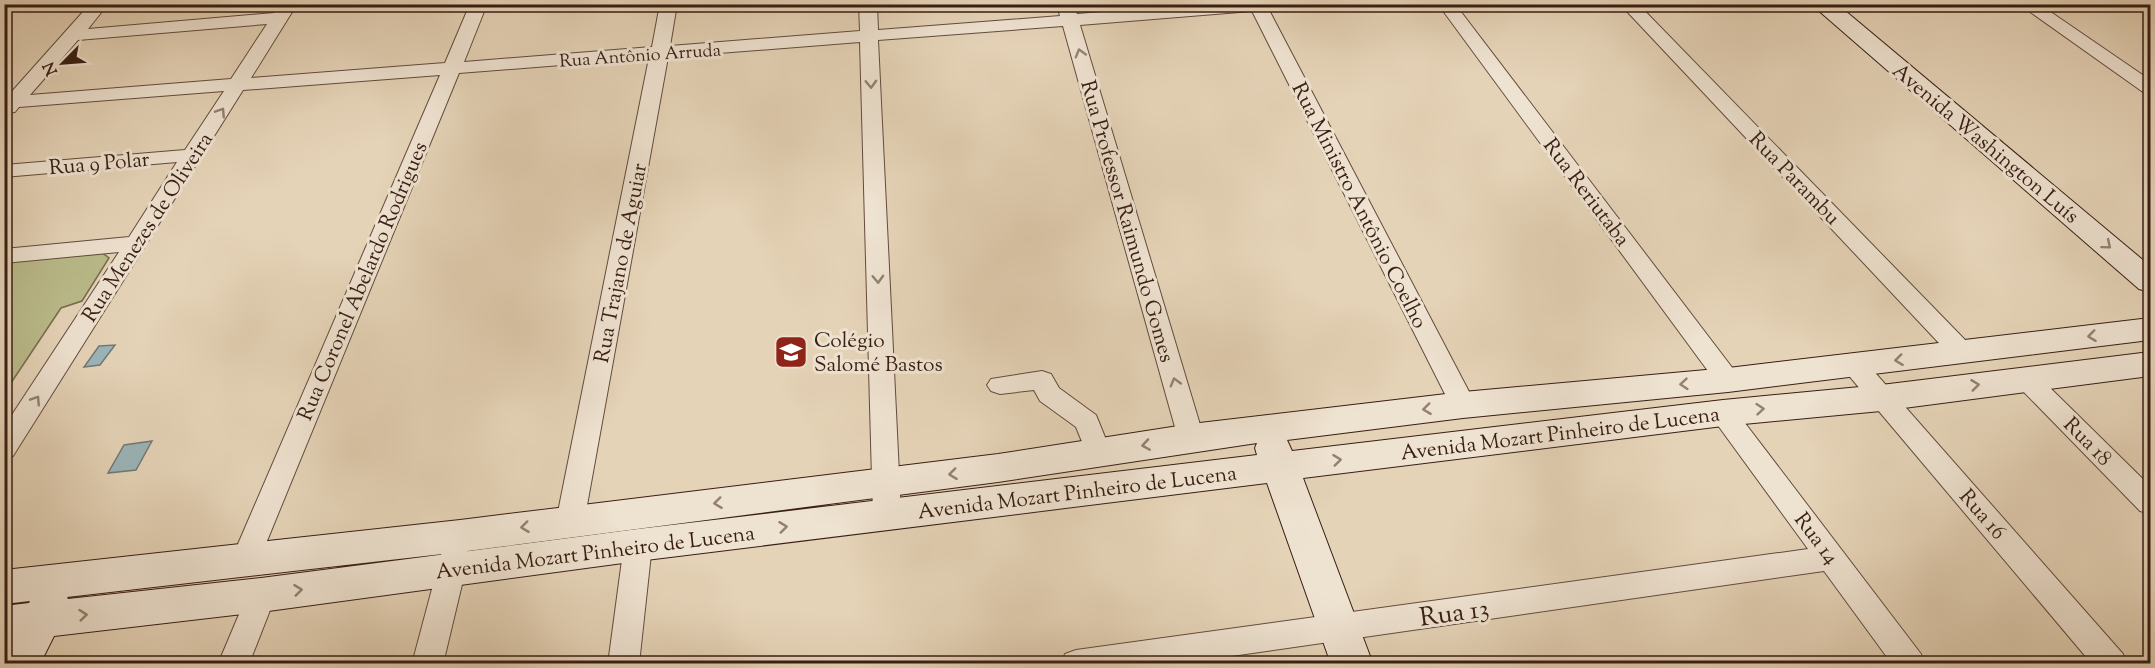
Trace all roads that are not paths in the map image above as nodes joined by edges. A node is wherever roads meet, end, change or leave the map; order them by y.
1 (100, 4) edge
2 (479, 4) edge
3 (669, 4) edge
4 (868, 4) edge
5 (1446, 4) edge
6 (1628, 4) edge
7 (1822, 4) edge
8 (1844, 4) edge
9 (2027, 4) edge
10 (1264, 5) edge
11 (285, 11) edge
12 (1068, 13) edge
13 (74, 35) junction
14 (869, 37) junction
15 (660, 54) junction
16 (452, 69) junction
17 (1930, 85) junction
18 (238, 86) junction
19 (2151, 88) edge
20 (7, 106) edge
21 (193, 155) junction
22 (4, 171) edge
23 (136, 243) junction
24 (2151, 254) edge
25 (4, 256) edge
26 (2151, 282) edge
27 (2151, 329) edge
28 (1962, 352) junction
29 (2151, 364) edge
30 (1854, 365) junction
31 (2026, 379) junction
32 (1000, 385) dead end
33 (1726, 396) junction
34 (1881, 398) junction
35 (1463, 405) junction
36 (1267, 429) junction
37 (1191, 438) junction
38 (4, 450) edge
39 (1098, 452) junction
40 (1279, 467) junction
41 (886, 498) junction
42 (2151, 503) edge
43 (570, 522) junction
44 (638, 545) junction
45 (456, 553) junction
46 (246, 558) junction
47 (1831, 558) junction
48 (63, 580) junction
49 (4, 586) edge
50 (261, 595) junction
51 (23, 622) edge
52 (1339, 628) junction
53 (18, 663) edge
54 (233, 663) edge
55 (428, 663) edge
56 (623, 663) edge
57 (1076, 663) edge
58 (1352, 663) edge
59 (1910, 663) edge
60 (2112, 663) edge

1 - 13 street
2 - 16 street, Rua Coronel Abelardo Rodrigues
3 - 15 street, Rua Trajano de Aguiar
4 - 14 street
5 - 33 street, Rua Reriutaba
6 - 28 street, Rua Parambu
7 - 17 main road, Avenida Washington Luís
8 - 17 main road, Avenida Washington Luís
9 - 19 street
10 - 12 street, Rua Antônio Arruda
10 - 35 street, Rua Ministro Antônio Coelho
11 - 13 street
11 - 18 street, Rua Menezes de Oliveira
12 - 14 street, Rua Antônio Arruda
37 -> 12 street, Rua Professor Raimundo Gomes
13 - 20 street
14 - 15 street, Rua Antônio Arruda
14 -> 41 street
15 - 16 street, Rua Antônio Arruda
15 - 43 street, Rua Trajano de Aguiar
16 - 18 street, Rua Antônio Arruda
16 - 46 street, Rua Coronel Abelardo Rodrigues
17 - 24 main road, Avenida Washington Luís
17 -> 26 main road, Avenida Washington Luís
18 - 20 street, Rua Antônio Arruda
21 -> 18 street, Rua Menezes de Oliveira
21 - 22 street, Rua 9 Polar
21 - 23 street, Rua Menezes de Oliveira
23 - 25 street
38 -> 23 street, Rua Menezes de Oliveira
27 -> 28 main road, Avenida Mozart Pinheiro de Lucena
28 -> 30 main road, Avenida Mozart Pinheiro de Lucena
29 - 31 main road, Avenida Mozart Pinheiro de Lucena
30 - 33 main road, Avenida Mozart Pinheiro de Lucena
30 - 34 street, Rua 16
34 -> 31 main road, Avenida Mozart Pinheiro de Lucena
31 - 42 street, Rua 18
32 - 39 street
33 -> 34 main road, Avenida Mozart Pinheiro de Lucena
33 -> 35 main road, Avenida Mozart Pinheiro de Lucena
40 -> 33 main road, Avenida Mozart Pinheiro de Lucena
33 - 47 street, Rua 14
34 - 60 street, Rua 16
35 -> 36 main road, Avenida Mozart Pinheiro de Lucena
36 - 37 main road, Avenida Mozart Pinheiro de Lucena
36 - 40 main road
37 -> 39 main road, Avenida Mozart Pinheiro de Lucena
39 -> 41 main road, Avenida Mozart Pinheiro de Lucena
40 - 41 main road, Avenida Mozart Pinheiro de Lucena
40 - 52 main road
41 -> 43 main road, Avenida Mozart Pinheiro de Lucena
44 -> 41 main road, Avenida Mozart Pinheiro de Lucena
43 -> 45 main road, Avenida Mozart Pinheiro de Lucena
44 - 45 main road, Avenida Mozart Pinheiro de Lucena
44 - 56 street
45 - 46 main road, Avenida Mozart Pinheiro de Lucena
50 -> 45 main road, Avenida Mozart Pinheiro de Lucena
45 - 55 street
46 - 48 main road, Avenida Mozart Pinheiro de Lucena
47 - 52 street, Rua 13
47 - 59 street, Rua 14
48 - 49 main road, Avenida Mozart Pinheiro de Lucena
48 - 51 main road
51 -> 50 main road, Avenida Mozart Pinheiro de Lucena
50 - 54 street
51 - 53 main road
52 - 57 street, Rua 13
52 - 58 main road

